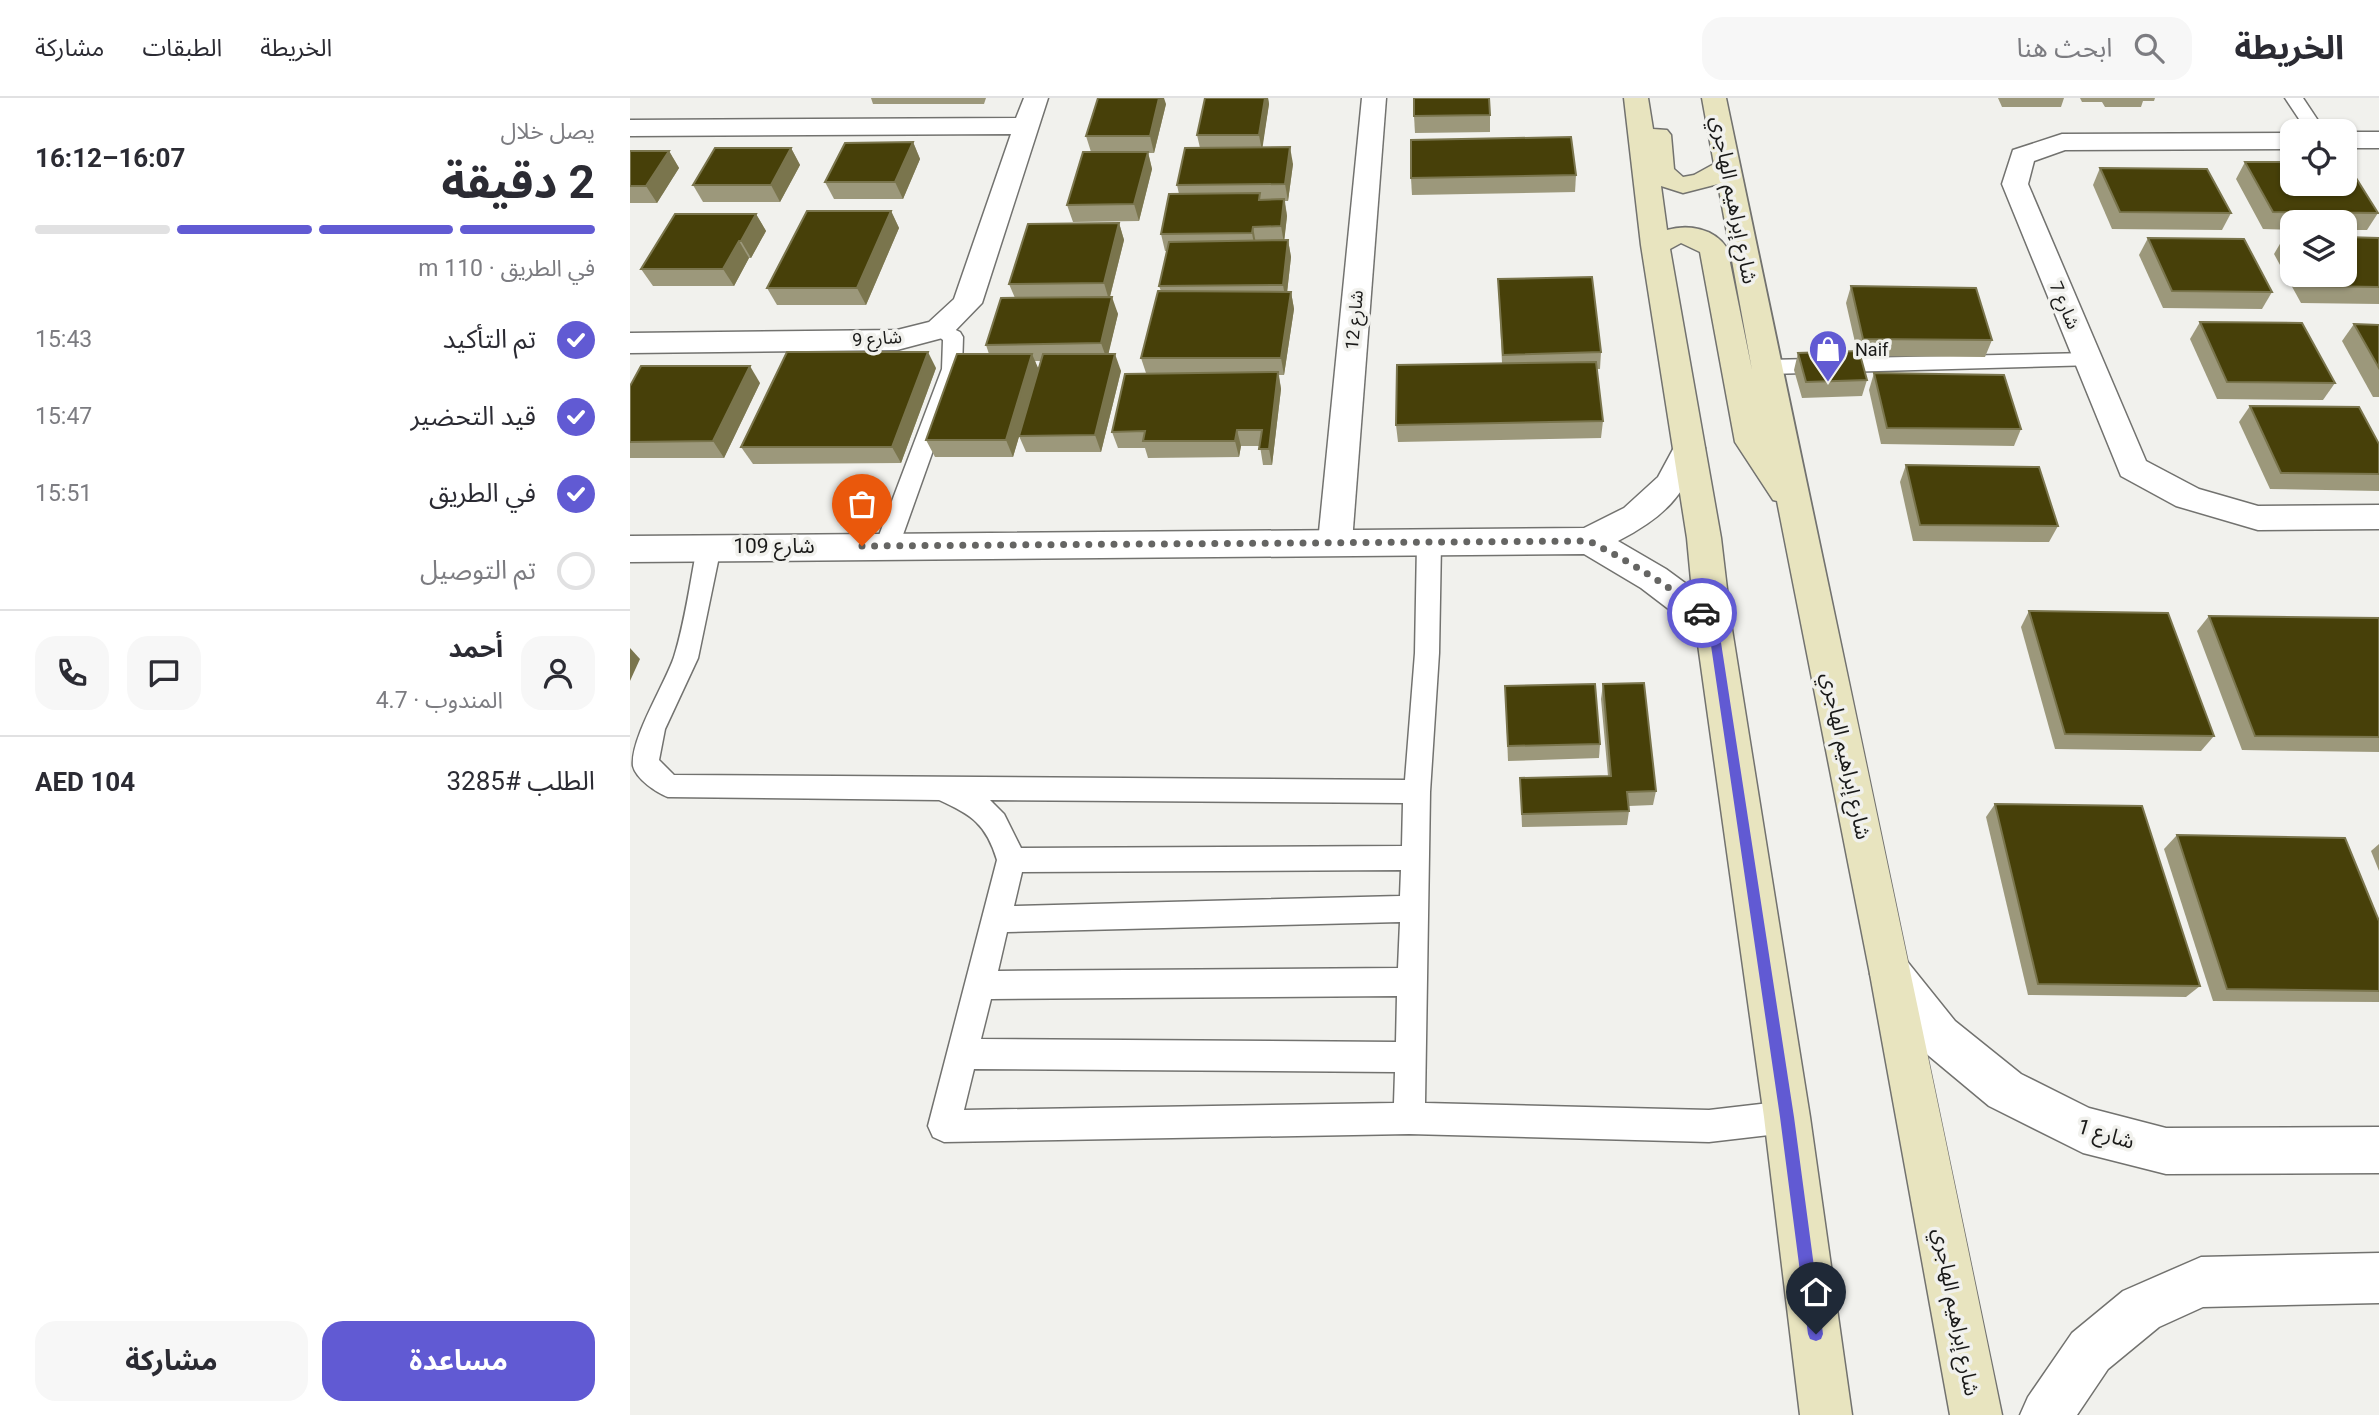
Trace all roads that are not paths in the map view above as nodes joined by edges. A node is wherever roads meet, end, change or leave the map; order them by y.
1 (1036, 98) edge
2 (1374, 98) edge
3 (1636, 98) edge
4 (1656, 98) edge
5 (1714, 98) edge
6 (2294, 98) edge
7 (2308, 119) edge
8 (1026, 125) junction
9 (630, 128) edge
10 (2357, 140) edge
11 (2379, 140) edge
12 (2280, 141) edge
13 (1728, 166) junction
14 (1655, 246) junction
15 (939, 329) junction
16 (630, 343) edge
17 (2088, 360) junction
18 (1767, 367) junction
19 (1689, 447) junction
20 (1794, 505) junction
21 (2379, 517) edge
22 (1589, 541) junction
23 (1335, 542) junction
24 (1429, 542) junction
25 (887, 545) junction
26 (709, 547) junction
27 (630, 549) edge
28 (1713, 623) junction
29 (637, 768) edge
30 (943, 789) junction
31 (1417, 792) junction
32 (1416, 858) junction
33 (1011, 860) junction
34 (1414, 909) junction
35 (996, 919) junction
36 (1891, 974) junction
37 (1412, 982) junction
38 (979, 985) junction
39 (962, 1054) junction
40 (1411, 1057) junction
41 (1787, 1117) junction
42 (1409, 1118) junction
43 (2379, 1150) edge
44 (2379, 1278) edge
45 (1826, 1415) edge
46 (1976, 1415) edge
47 (2046, 1415) edge

1 - 8 street, شارع 9
2 - 23 street, شارع 12
3 - 14 main road
4 - 13 main road
5 - 13 main road, شارع إبراهيم الهاجري
6 - 7 lane
8 - 9 street
8 - 15 street, شارع 9
10 - 11 street
12 - 17 street, شارع 7
13 - 18 main road, شارع إبراهيم الهاجري
14 - 19 main road
14 - 20 main road
15 - 16 street, شارع 9
15 - 25 lane
17 - 18 lane
17 - 21 street, شارع 7
18 - 20 main road, شارع إبراهيم الهاجري
19 - 22 street, شارع 109
19 - 28 main road
20 - 36 main road, شارع إبراهيم الهاجري
22 - 24 street, شارع 109
22 - 28 street, شارع 109
23 - 24 street, شارع 109
23 - 25 street, شارع 109
24 - 31 lane
25 - 26 street, شارع 109
26 - 27 street, شارع 109
26 - 29 lane
28 - 41 main road
29 - 30 lane
30 - 31 lane
30 - 33 lane
31 - 32 lane
32 - 33 lane
32 - 34 lane
33 - 35 lane
34 - 35 lane
34 - 37 lane
35 - 38 lane
36 - 43 street, شارع 1
36 - 46 main road, شارع إبراهيم الهاجري
37 - 38 lane
37 - 40 lane
38 - 39 lane
39 - 40 lane
39 - 42 lane
40 - 42 lane
41 - 42 lane
41 - 45 main road
44 - 47 street

